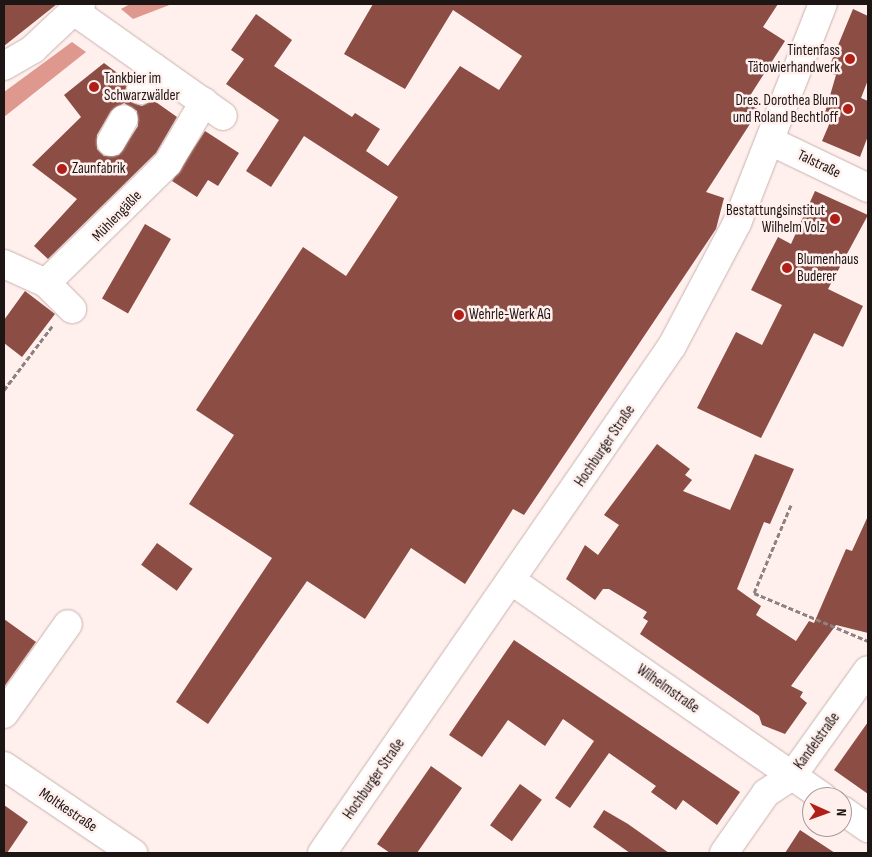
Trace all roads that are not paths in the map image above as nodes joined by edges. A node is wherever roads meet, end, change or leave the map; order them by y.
1 (823, 4) edge
2 (90, 19) edge
3 (4, 66) edge
4 (770, 141) junction
5 (868, 188) edge
6 (4, 264) edge
7 (46, 283) junction
8 (70, 307) road end
9 (512, 581) junction
10 (68, 624) dead end
11 (868, 670) edge
12 (4, 714) edge
13 (4, 766) edge
14 (792, 776) junction
15 (808, 787) edge
16 (852, 817) edge
17 (868, 828) edge
18 (133, 853) edge
19 (322, 853) edge
20 (724, 853) edge

1 - 4 street, Hochburger Straße
2 - 3 street
2 - 7 street, Mühlengäßle
4 - 5 street, Talstraße
4 - 9 street, Hochburger Straße
6 - 7 street
7 - 8 street
9 - 14 street, Wilhelmstraße
9 - 19 street, Hochburger Straße
10 - 12 street
11 - 14 street, Kandelstraße
13 - 18 street, Moltkestraße
14 - 15 street, Wilhelmstraße
14 - 20 street, Kandelstraße
16 - 17 street

